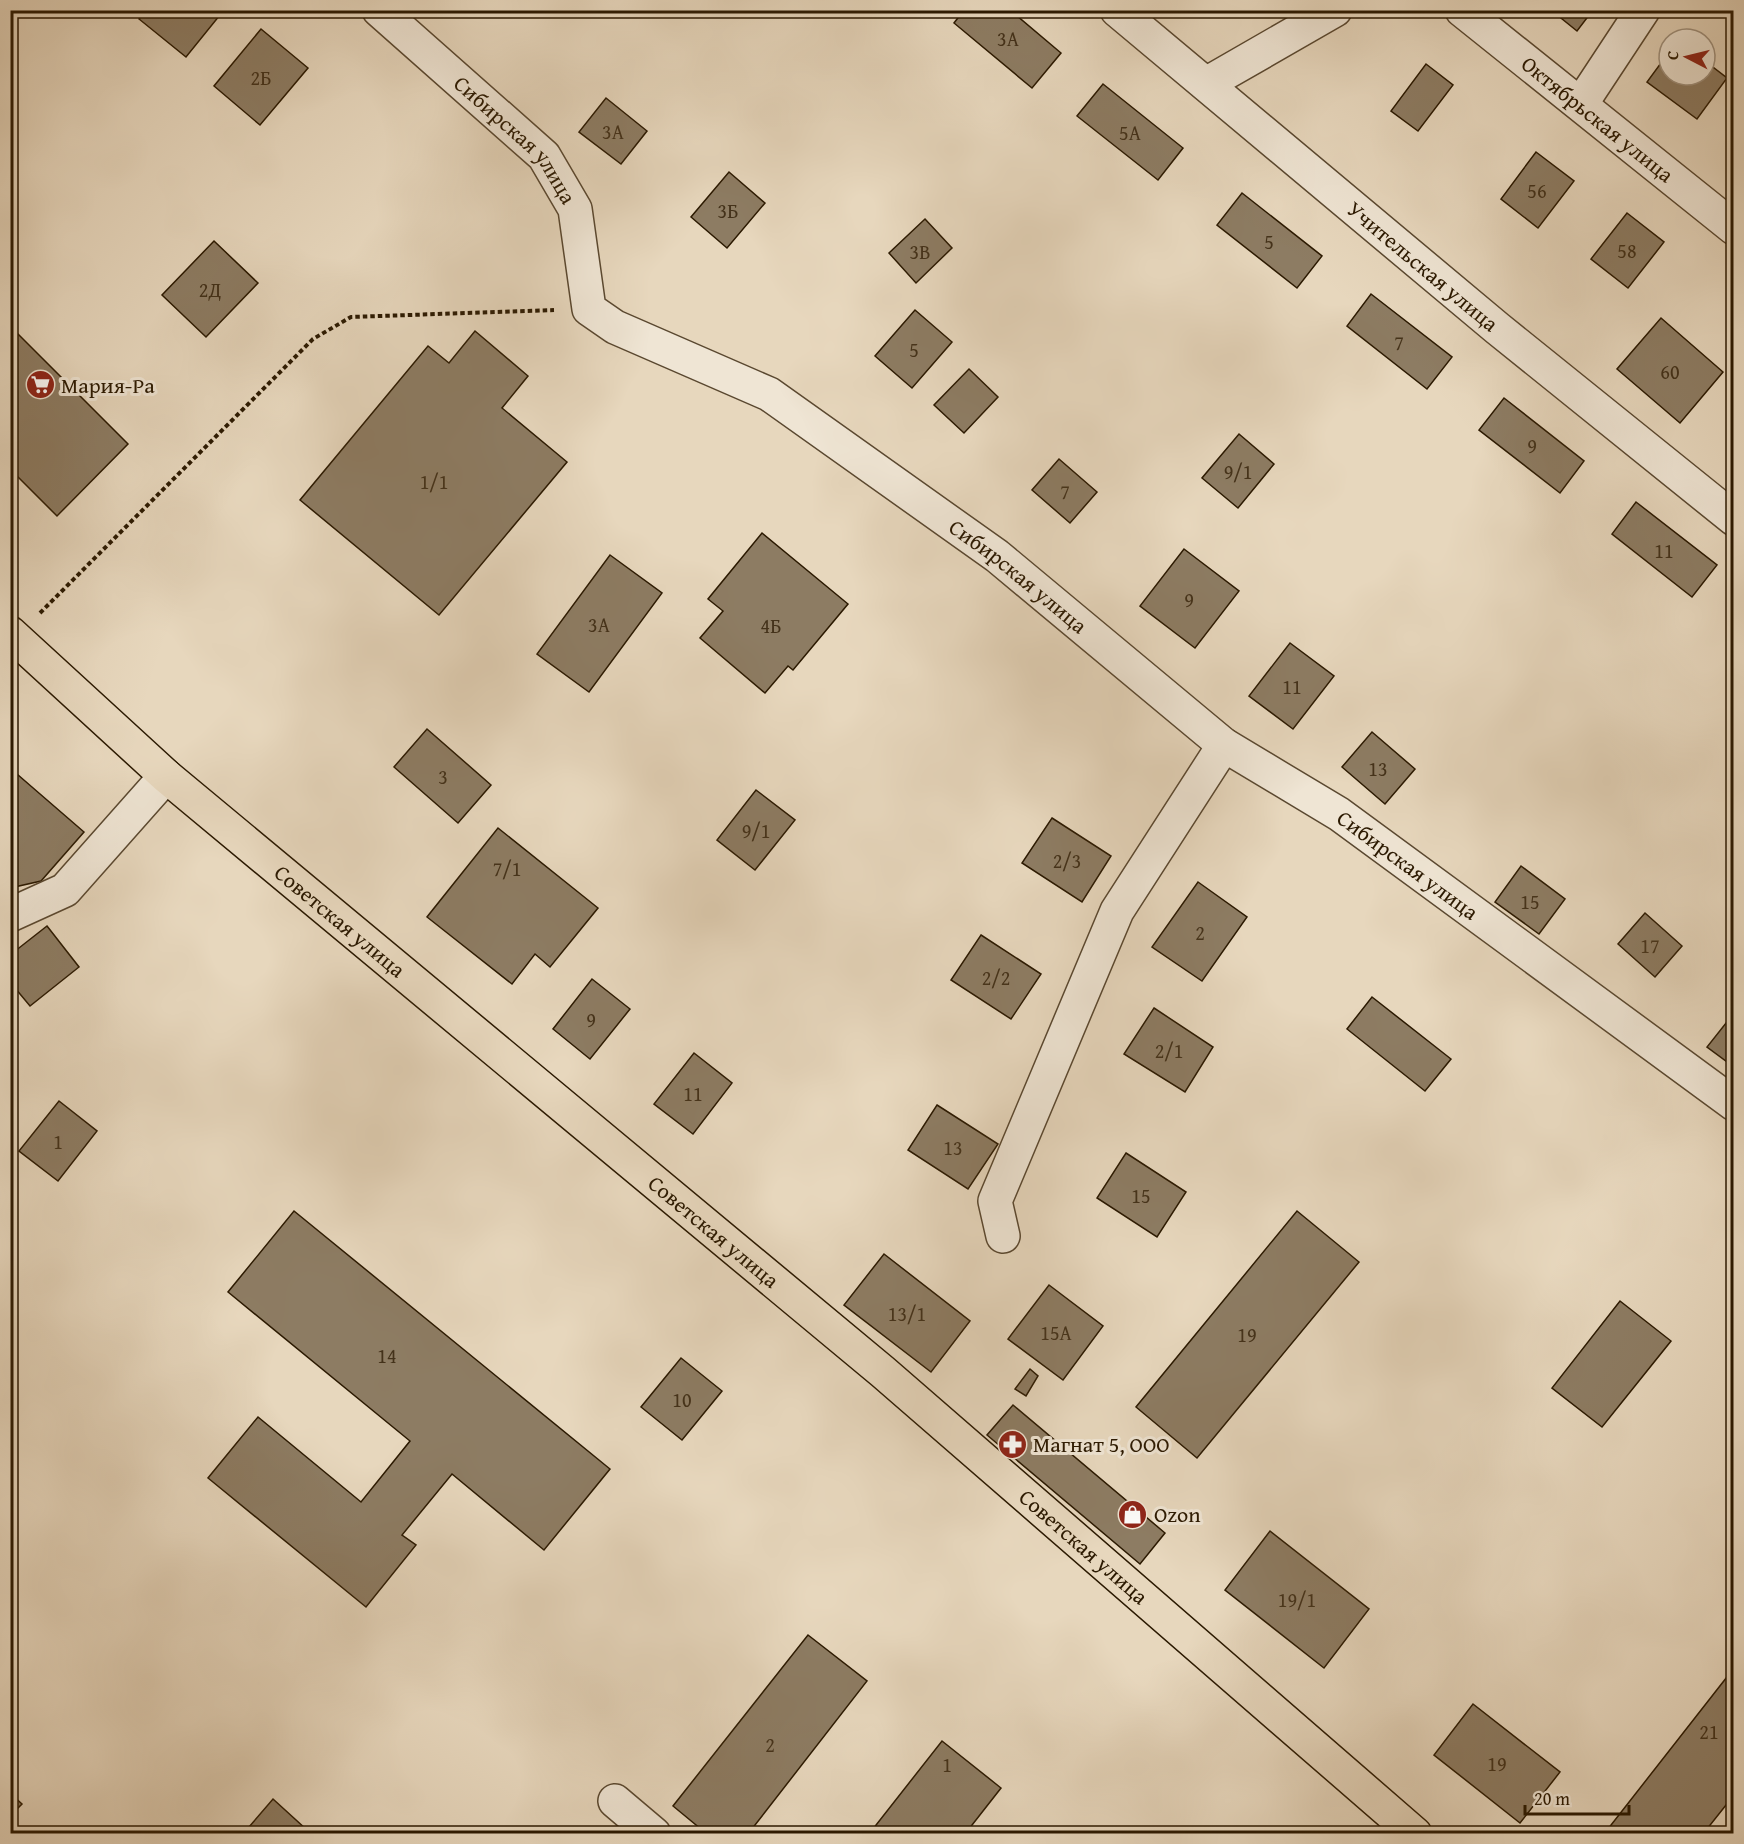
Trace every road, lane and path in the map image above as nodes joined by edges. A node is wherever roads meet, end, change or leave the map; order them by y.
1 (379, 10) edge
2 (1117, 10) edge
3 (1335, 10) edge
4 (1462, 10) edge
5 (1643, 10) edge
6 (1206, 84) junction
7 (1581, 104) junction
8 (1734, 228) edge
9 (590, 309) junction
10 (1734, 519) edge
11 (13, 635) edge
12 (1224, 745) junction
13 (166, 776) junction
14 (10, 915) edge
15 (1734, 1104) edge
16 (1003, 1236) dead end
17 (615, 1801) dead end
18 (654, 1833) edge
19 (1415, 1833) edge

1 - 9 street, Сибирская улица
2 - 6 street, Учительская улица
3 - 6 street
4 - 7 street, Октябрьская улица
5 - 7 street
6 - 10 street, Учительская улица
7 - 8 street, Октябрьская улица
9 - 11 path
9 - 12 street, Сибирская улица
11 - 13 main road, Советская улица
12 - 15 street, Сибирская улица
12 - 16 street
13 - 14 street
13 - 19 main road, Советская улица
17 - 18 street

